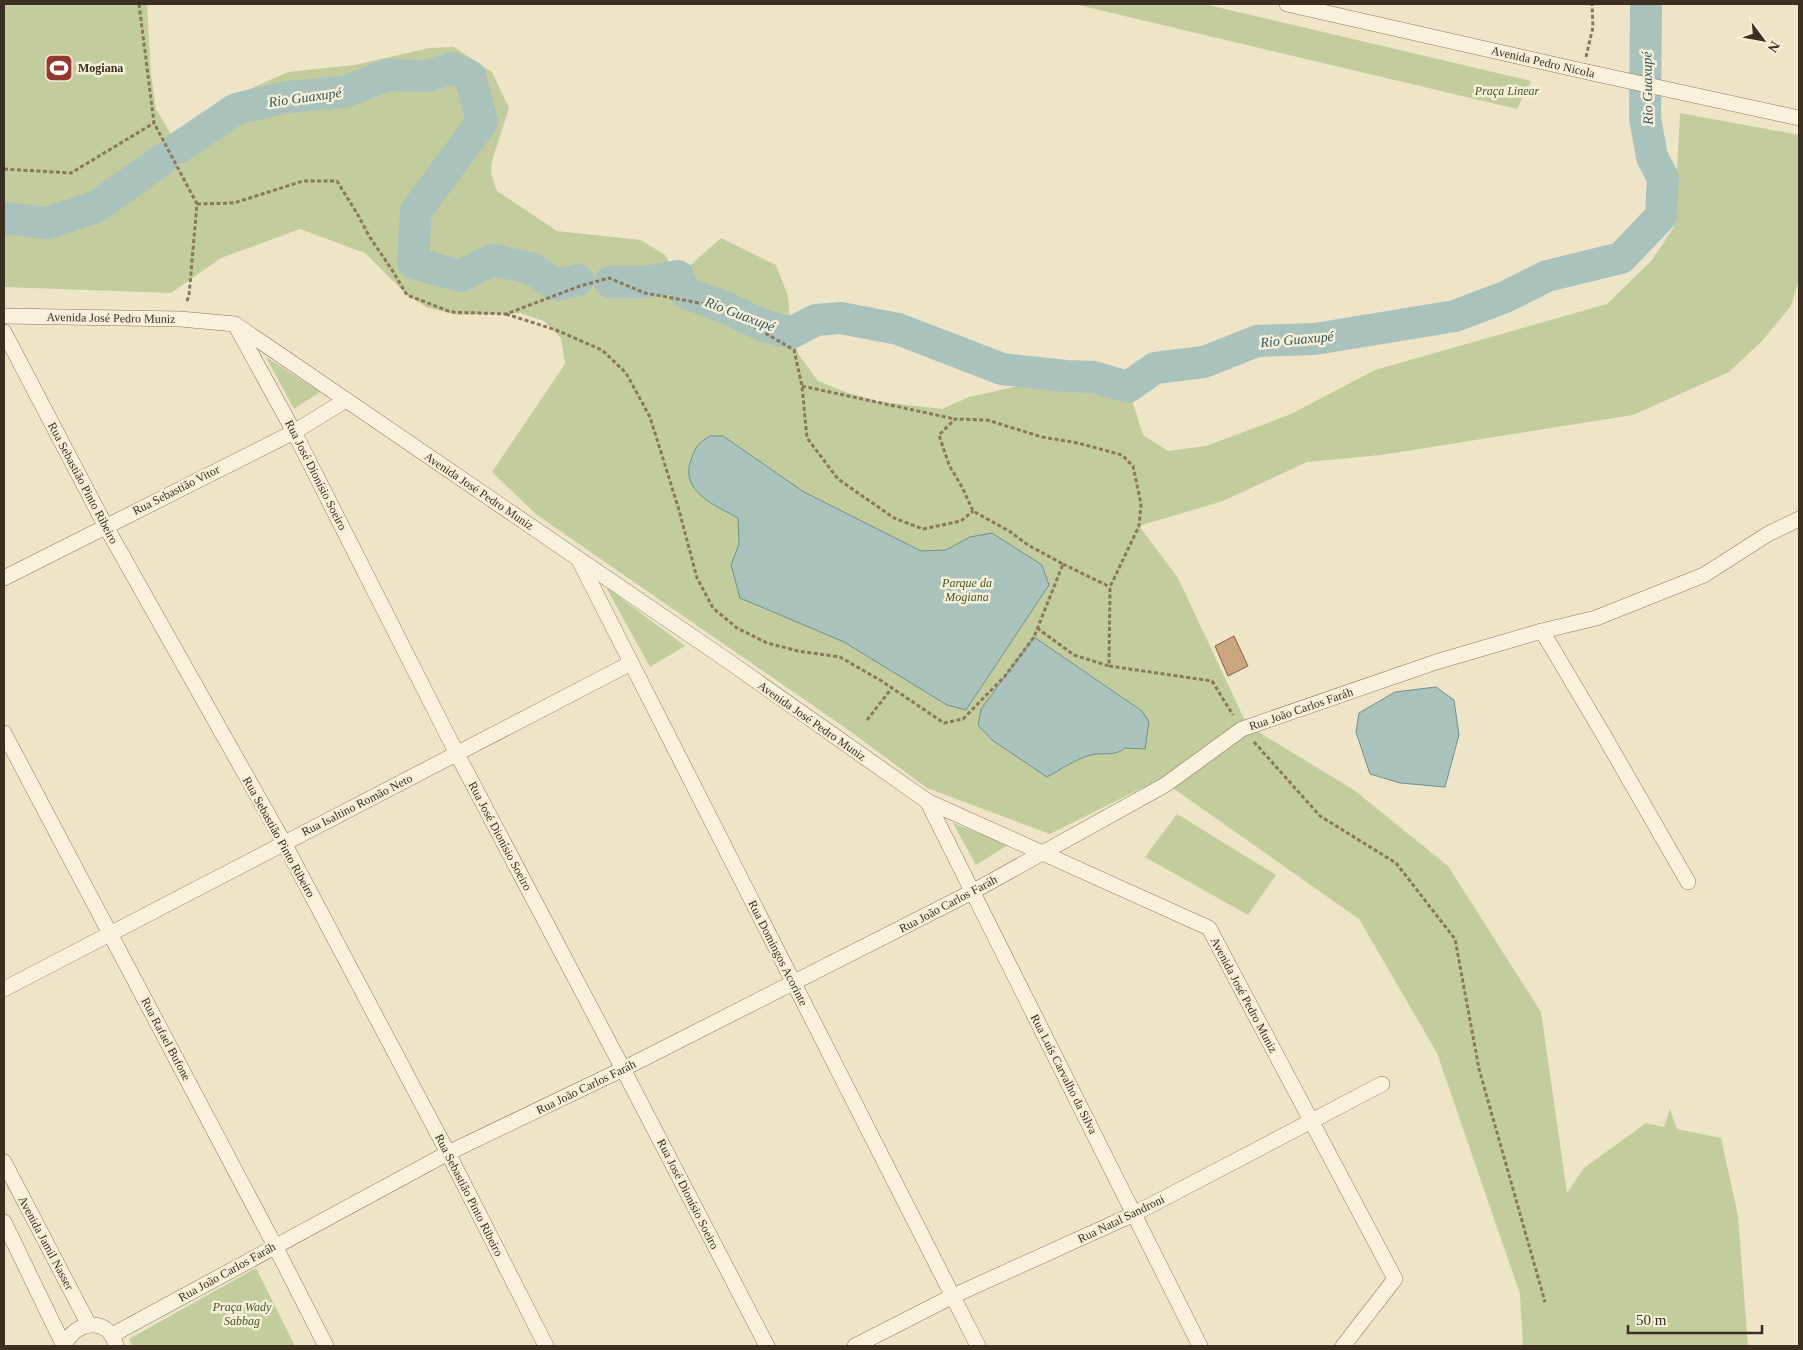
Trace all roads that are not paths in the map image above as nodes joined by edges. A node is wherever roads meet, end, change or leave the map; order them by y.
1 (1286, 4) edge
2 (1799, 118) edge
3 (4, 316) edge
4 (235, 324) junction
5 (4, 332) edge
6 (346, 400) junction
7 (294, 432) junction
8 (1799, 519) edge
9 (105, 526) junction
10 (578, 559) junction
11 (4, 578) edge
12 (1542, 631) junction
13 (631, 663) junction
14 (4, 733) edge
15 (457, 754) junction
16 (927, 801) junction
17 (284, 843) junction
18 (1043, 853) junction
19 (1688, 882) dead end
20 (972, 892) junction
21 (111, 934) junction
22 (794, 983) junction
23 (4, 989) edge
24 (623, 1069) junction
25 (1382, 1084) dead end
26 (1311, 1121) junction
27 (448, 1153) junction
28 (4, 1162) edge
29 (1134, 1214) junction
30 (4, 1222) edge
31 (275, 1246) junction
32 (953, 1296) junction
33 (89, 1325) junction
34 (114, 1341) edge
35 (64, 1346) edge
36 (326, 1346) edge
37 (546, 1346) edge
38 (767, 1346) edge
39 (856, 1346) edge
40 (978, 1346) edge
41 (1200, 1346) edge
42 (1343, 1346) edge

1 - 2 street, Avenida Pedro Nicola
3 - 4 street, Avenida José Pedro Muniz
4 - 6 street, Avenida José Pedro Muniz
4 - 7 street, Rua José Dionísio Soeiro
5 - 9 street, Rua Sebastião Pinto Ribeiro
6 - 7 street, Rua Sebastião Vitor
6 - 10 street, Avenida José Pedro Muniz
7 - 9 street, Rua Sebastião Vitor
7 - 15 street, Rua José Dionísio Soeiro
8 - 12 street, Rua João Carlos Faráh
9 - 11 street, Rua Sebastião Vitor
9 - 17 street, Rua Sebastião Pinto Ribeiro
10 - 13 street, Rua Domingos Acorinte
10 - 16 street, Avenida José Pedro Muniz
12 - 18 street, Rua João Carlos Faráh
12 - 19 street
13 - 15 street, Rua Isaltino Romão Neto
13 - 22 street, Rua Domingos Acorinte
14 - 21 street, Rua Rafael Bufone
15 - 17 street, Rua Isaltino Romão Neto
15 - 24 street, Rua José Dionísio Soeiro
16 - 18 street, Avenida José Pedro Muniz
16 - 20 street, Rua Luís Carvalho da Silva
17 - 21 street, Rua Isaltino Romão Neto
17 - 27 street, Rua Sebastião Pinto Ribeiro
18 - 20 street, Rua João Carlos Faráh
18 - 26 street, Avenida José Pedro Muniz
20 - 22 street, Rua João Carlos Faráh
20 - 29 street, Rua Luís Carvalho da Silva
21 - 23 street, Rua Isaltino Romão Neto
21 - 31 street, Rua Rafael Bufone
22 - 24 street, Rua João Carlos Faráh
22 - 32 street, Rua Domingos Acorinte
24 - 27 street, Rua João Carlos Faráh
24 - 38 street, Rua José Dionísio Soeiro
25 - 26 street, Rua Natal Sandroni
26 - 29 street, Rua Natal Sandroni
26 - 42 street, Avenida José Pedro Muniz
27 - 31 street, Rua João Carlos Faráh
27 - 37 street, Rua Sebastião Pinto Ribeiro
28 - 33 street, Avenida Jamil Nasser
29 - 32 street, Rua Natal Sandroni
29 - 41 street, Rua Luís Carvalho da Silva
30 - 35 street
31 - 34 street, Rua João Carlos Faráh
31 - 36 street, Rua Rafael Bufone
32 - 39 street, Rua Natal Sandroni
32 - 40 street, Rua Domingos Acorinte
33 - 34 street
33 - 35 street

